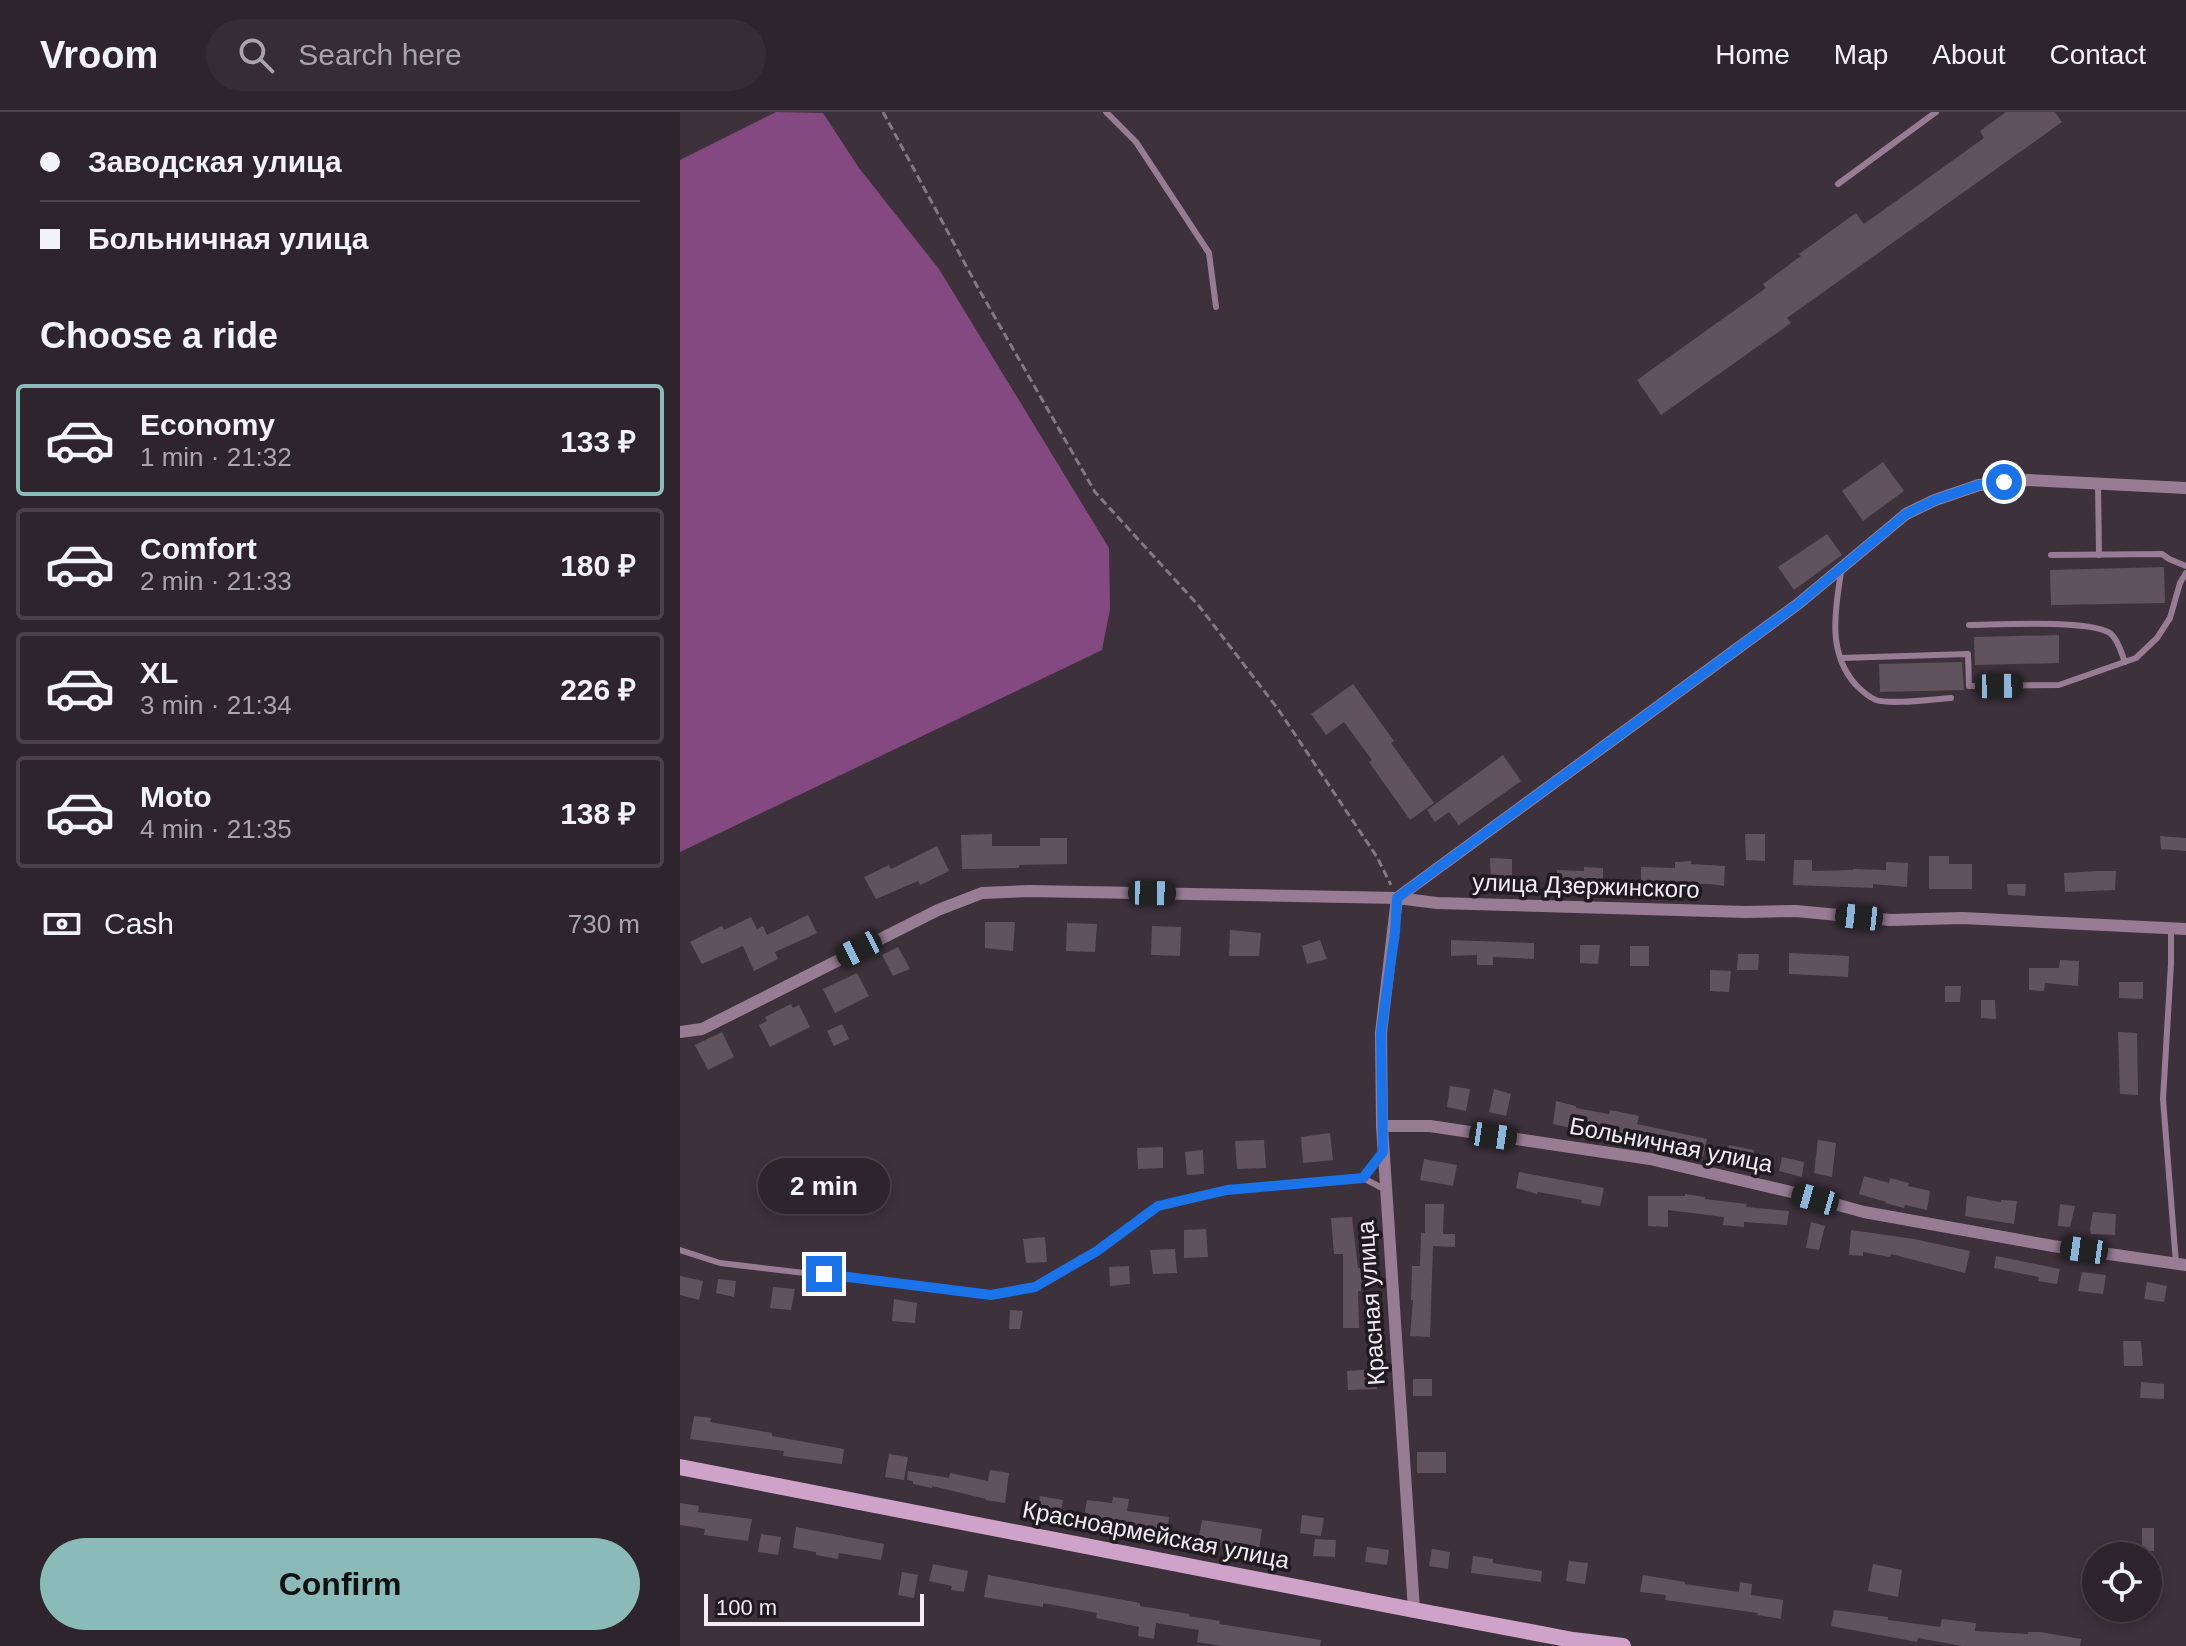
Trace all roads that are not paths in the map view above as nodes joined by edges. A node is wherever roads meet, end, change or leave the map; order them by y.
1 (1106, 112) edge
2 (1936, 112) edge
3 (1838, 184) dead end
4 (1216, 307) dead end
5 (2098, 483) junction
6 (2186, 488) edge
7 (2051, 555) dead end
8 (2099, 555) junction
9 (2186, 566) edge
10 (1841, 568) junction
11 (2186, 573) edge
12 (1969, 625) dead end
13 (1841, 658) junction
14 (2125, 662) junction
15 (1951, 698) dead end
16 (1397, 898) junction
17 (2171, 928) junction
18 (2186, 929) edge
19 (680, 1032) edge
20 (1382, 1126) junction
21 (1383, 1152) junction
22 (1363, 1178) junction
23 (1386, 1190) junction
24 (680, 1250) edge
25 (2181, 1264) edge
26 (680, 1467) edge
27 (1414, 1610) junction
28 (1572, 1643) edge
29 (1623, 1646) edge

1 - 4 lane
2 - 3 lane
5 - 6 street
5 - 8 lane
5 - 10 street
7 - 8 lane
8 - 9 lane
10 - 13 lane
10 - 16 street
11 - 14 lane
12 - 14 lane
13 - 14 lane
13 - 15 lane
16 - 17 street, улица Дзержинского
16 - 19 street, улица Дзержинского
16 - 20 street, Красная улица
17 - 18 street, улица Дзержинского
17 - 25 lane
20 - 21 street, Красная улица
20 - 25 street, Больничная улица
21 - 22 lane
21 - 23 street, Красная улица
22 - 23 lane
22 - 24 lane
23 - 27 street, Красная улица
26 - 27 main road, Красноармейская улица
27 - 28 main road, Красноармейская улица
28 - 29 main road, Красноармейская улица

